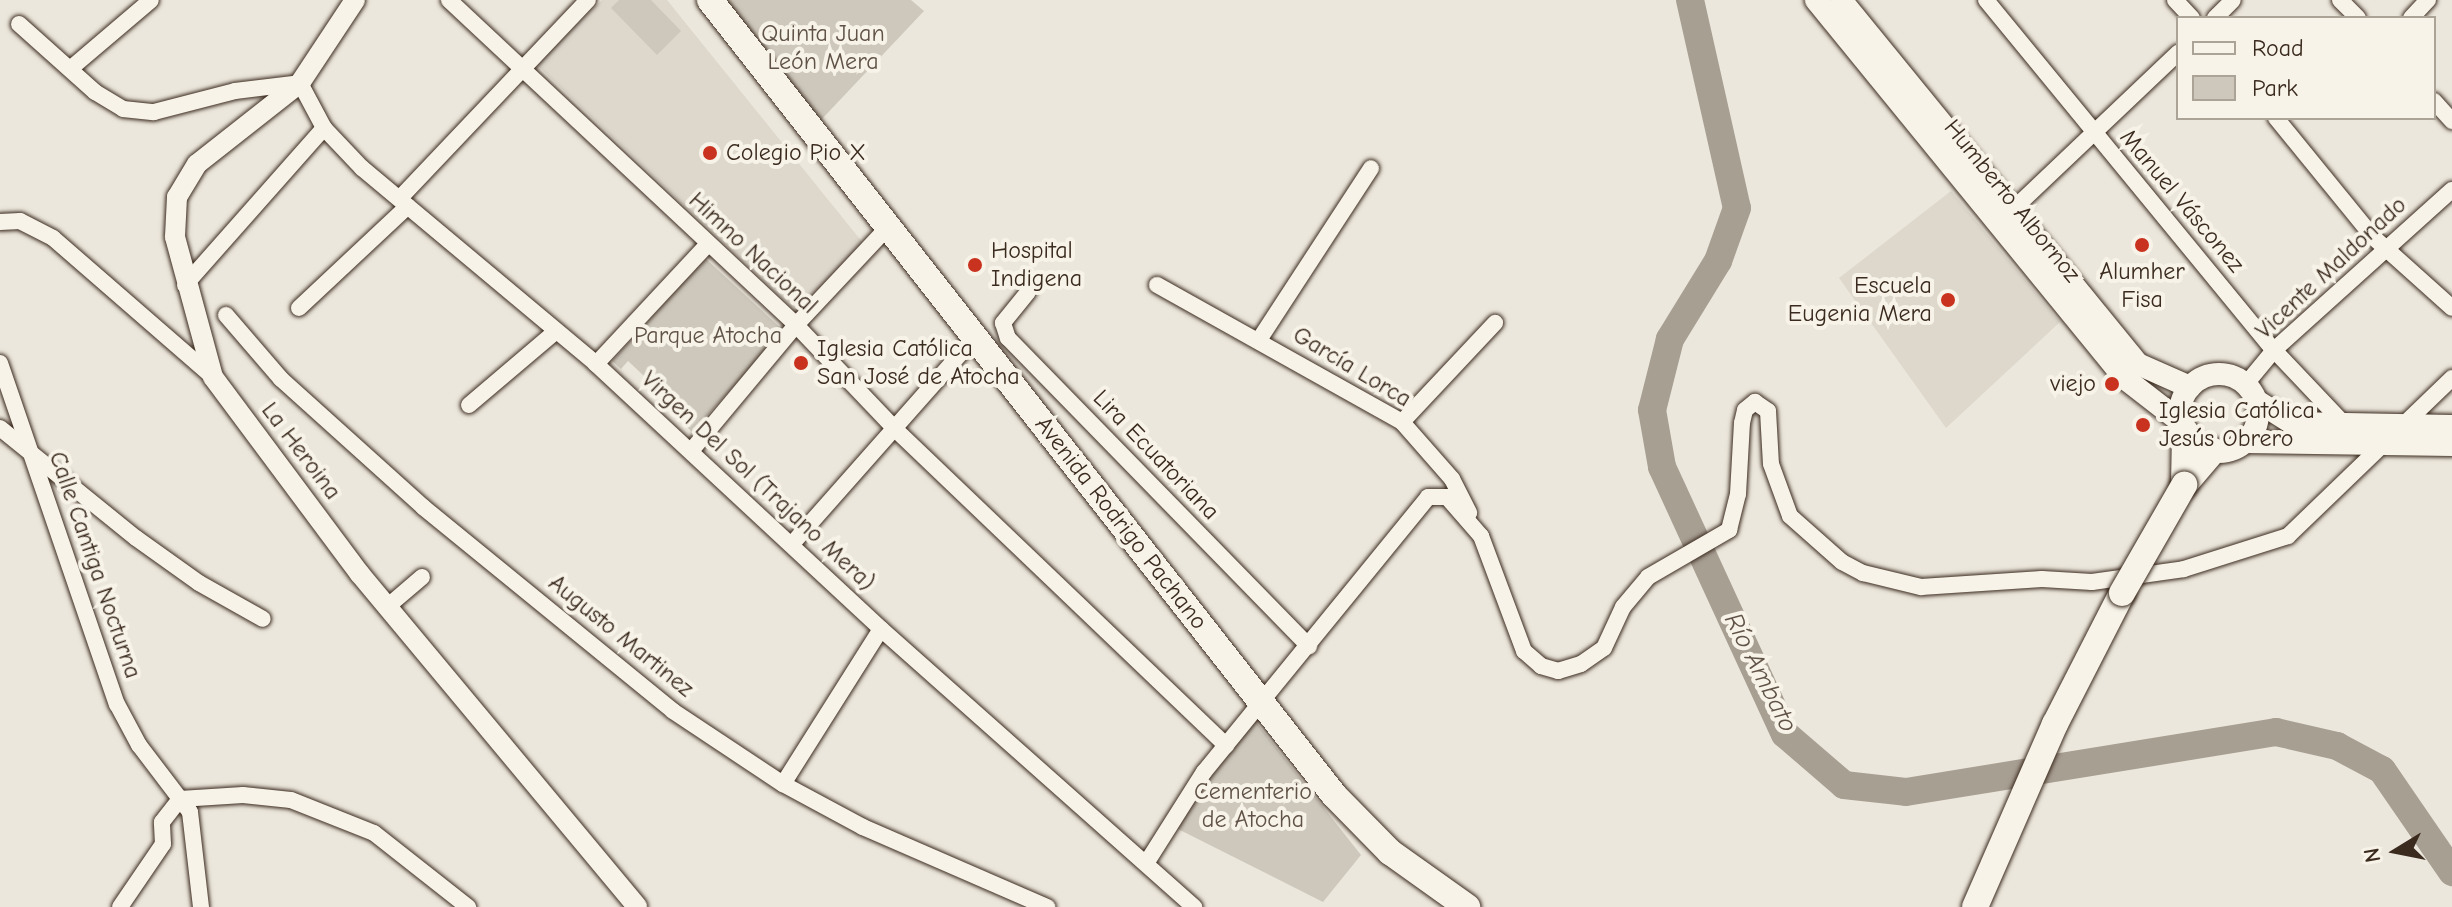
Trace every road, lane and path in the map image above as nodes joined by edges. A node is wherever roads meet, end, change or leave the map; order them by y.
1 (151, 0) edge
2 (355, 0) edge
3 (449, 0) edge
4 (588, 0) edge
5 (690, 0) edge
6 (710, 0) edge
7 (1816, 0) edge
8 (1841, 0) edge
9 (1986, 0) edge
10 (2175, 0) edge
11 (2233, 0) edge
12 (2340, 0) edge
13 (2428, 0) edge
14 (2190, 16) edge
15 (2217, 16) edge
16 (2356, 16) edge
17 (2413, 16) edge
18 (19, 24) dead end
19 (2176, 55) edge
20 (522, 66) junction
21 (70, 69) junction
22 (300, 83) junction
23 (2436, 103) edge
24 (2278, 120) edge
25 (2452, 121) edge
26 (324, 128) junction
27 (2094, 133) junction
28 (1371, 168) dead end
29 (2452, 190) edge
30 (404, 202) junction
31 (2004, 218) junction
32 (0, 222) edge
33 (886, 229) junction
34 (707, 245) junction
35 (2386, 249) junction
36 (185, 285) junction
37 (1157, 285) dead end
38 (1028, 292) dead end
39 (299, 308) dead end
40 (2452, 308) edge
41 (226, 315) dead end
42 (1495, 323) dead end
43 (796, 325) junction
44 (555, 332) junction
45 (1259, 340) junction
46 (972, 342) junction
47 (2274, 350) junction
48 (0, 363) edge
49 (596, 364) junction
50 (213, 377) junction
51 (2452, 378) edge
52 (2190, 387) junction
53 (2251, 393) junction
54 (469, 405) dead end
55 (1402, 422) junction
56 (2403, 424) junction
57 (2183, 426) junction
58 (2452, 426) edge
59 (2347, 427) junction
60 (0, 428) edge
61 (895, 429) junction
62 (2387, 441) junction
63 (2246, 442) junction
64 (2452, 445) edge
65 (29, 446) junction
66 (691, 451) junction
67 (2213, 451) junction
68 (2184, 485) junction
69 (1481, 536) junction
70 (792, 544) junction
71 (422, 577) dead end
72 (387, 607) junction
73 (263, 619) dead end
74 (881, 629) junction
75 (1309, 646) junction
76 (1257, 710) junction
77 (1226, 745) junction
78 (783, 784) junction
79 (180, 799) junction
80 (1147, 862) junction
81 (120, 907) edge
82 (201, 907) edge
83 (468, 907) edge
84 (637, 907) edge
85 (1047, 907) edge
86 (1194, 907) edge
87 (1440, 907) edge
88 (1467, 907) edge
89 (1975, 907) edge

1 - 21 street
2 - 22 street, La Heroina
3 - 20 street, Himno Nacional
4 - 20 street
5 - 33 main road, Avenida Rodrigo Pachano
6 - 33 main road, Avenida Rodrigo Pachano
7 - 31 main road, Humberto Albornoz
8 - 31 main road, Humberto Albornoz
9 - 27 street, Manuel Vásconez
10 - 14 street
11 - 15 street
12 - 16 street
13 - 17 street
18 - 21 street
19 - 27 street
20 - 30 street
20 - 34 street, Himno Nacional
21 - 22 street
22 - 26 street, Virgen Del Sol (Trajano Mera)
22 - 36 street, La Heroina
23 - 25 street
24 - 35 street
26 - 30 street, Virgen Del Sol (Trajano Mera)
26 - 36 street
27 - 31 street
27 - 47 street, Manuel Vásconez
28 - 45 street
29 - 35 street, Vicente Maldonado
30 - 39 street
30 - 44 street, Virgen Del Sol (Trajano Mera)
31 - 52 main road, Humberto Albornoz
31 - 57 main road, Humberto Albornoz
32 - 50 street
33 - 43 street
33 - 46 main road, Avenida Rodrigo Pachano
34 - 43 street, Himno Nacional
34 - 49 street
35 - 40 street
35 - 47 street, Vicente Maldonado
36 - 50 street, La Heroina
37 - 45 street, García Lorca
38 - 75 street, Lira Ecuatoriana
41 - 78 street, Augusto Martinez
42 - 55 street
43 - 61 street, Himno Nacional
43 - 66 street
44 - 49 street, Virgen Del Sol (Trajano Mera)
44 - 54 street
45 - 55 street, García Lorca
46 - 61 street
46 - 76 main road, Avenida Rodrigo Pachano
47 - 53 street, Vicente Maldonado
47 - 59 street, Manuel Vásconez
48 - 65 street, Calle Cantiga Nocturna
49 - 66 street, Virgen Del Sol (Trajano Mera)
50 - 72 street, La Heroina
51 - 56 street
52 - 53 main road
52 - 57 main road
53 - 59 main road
53 - 63 main road
55 - 69 street, García Lorca
56 - 58 main road
56 - 59 main road
56 - 62 street
57 - 67 main road
57 - 68 main road
60 - 65 street
61 - 70 street
61 - 77 street, Himno Nacional
62 - 63 main road
62 - 64 main road
62 - 69 street
63 - 67 main road
65 - 73 street
65 - 79 street, Calle Cantiga Nocturna
66 - 70 street, Virgen Del Sol (Trajano Mera)
67 - 68 main road
68 - 89 main road, bridge
69 - 75 street
70 - 74 street, Virgen Del Sol (Trajano Mera)
71 - 72 street
72 - 84 street, La Heroina
74 - 78 street
74 - 80 street, Virgen Del Sol (Trajano Mera)
75 - 76 street
76 - 77 street
76 - 87 main road, Avenida Rodrigo Pachano
76 - 88 main road, Avenida Rodrigo Pachano
77 - 80 street
78 - 85 street, Augusto Martinez
79 - 81 street
79 - 82 street, Calle Cantiga Nocturna
79 - 83 street
80 - 86 street, Virgen Del Sol (Trajano Mera)

